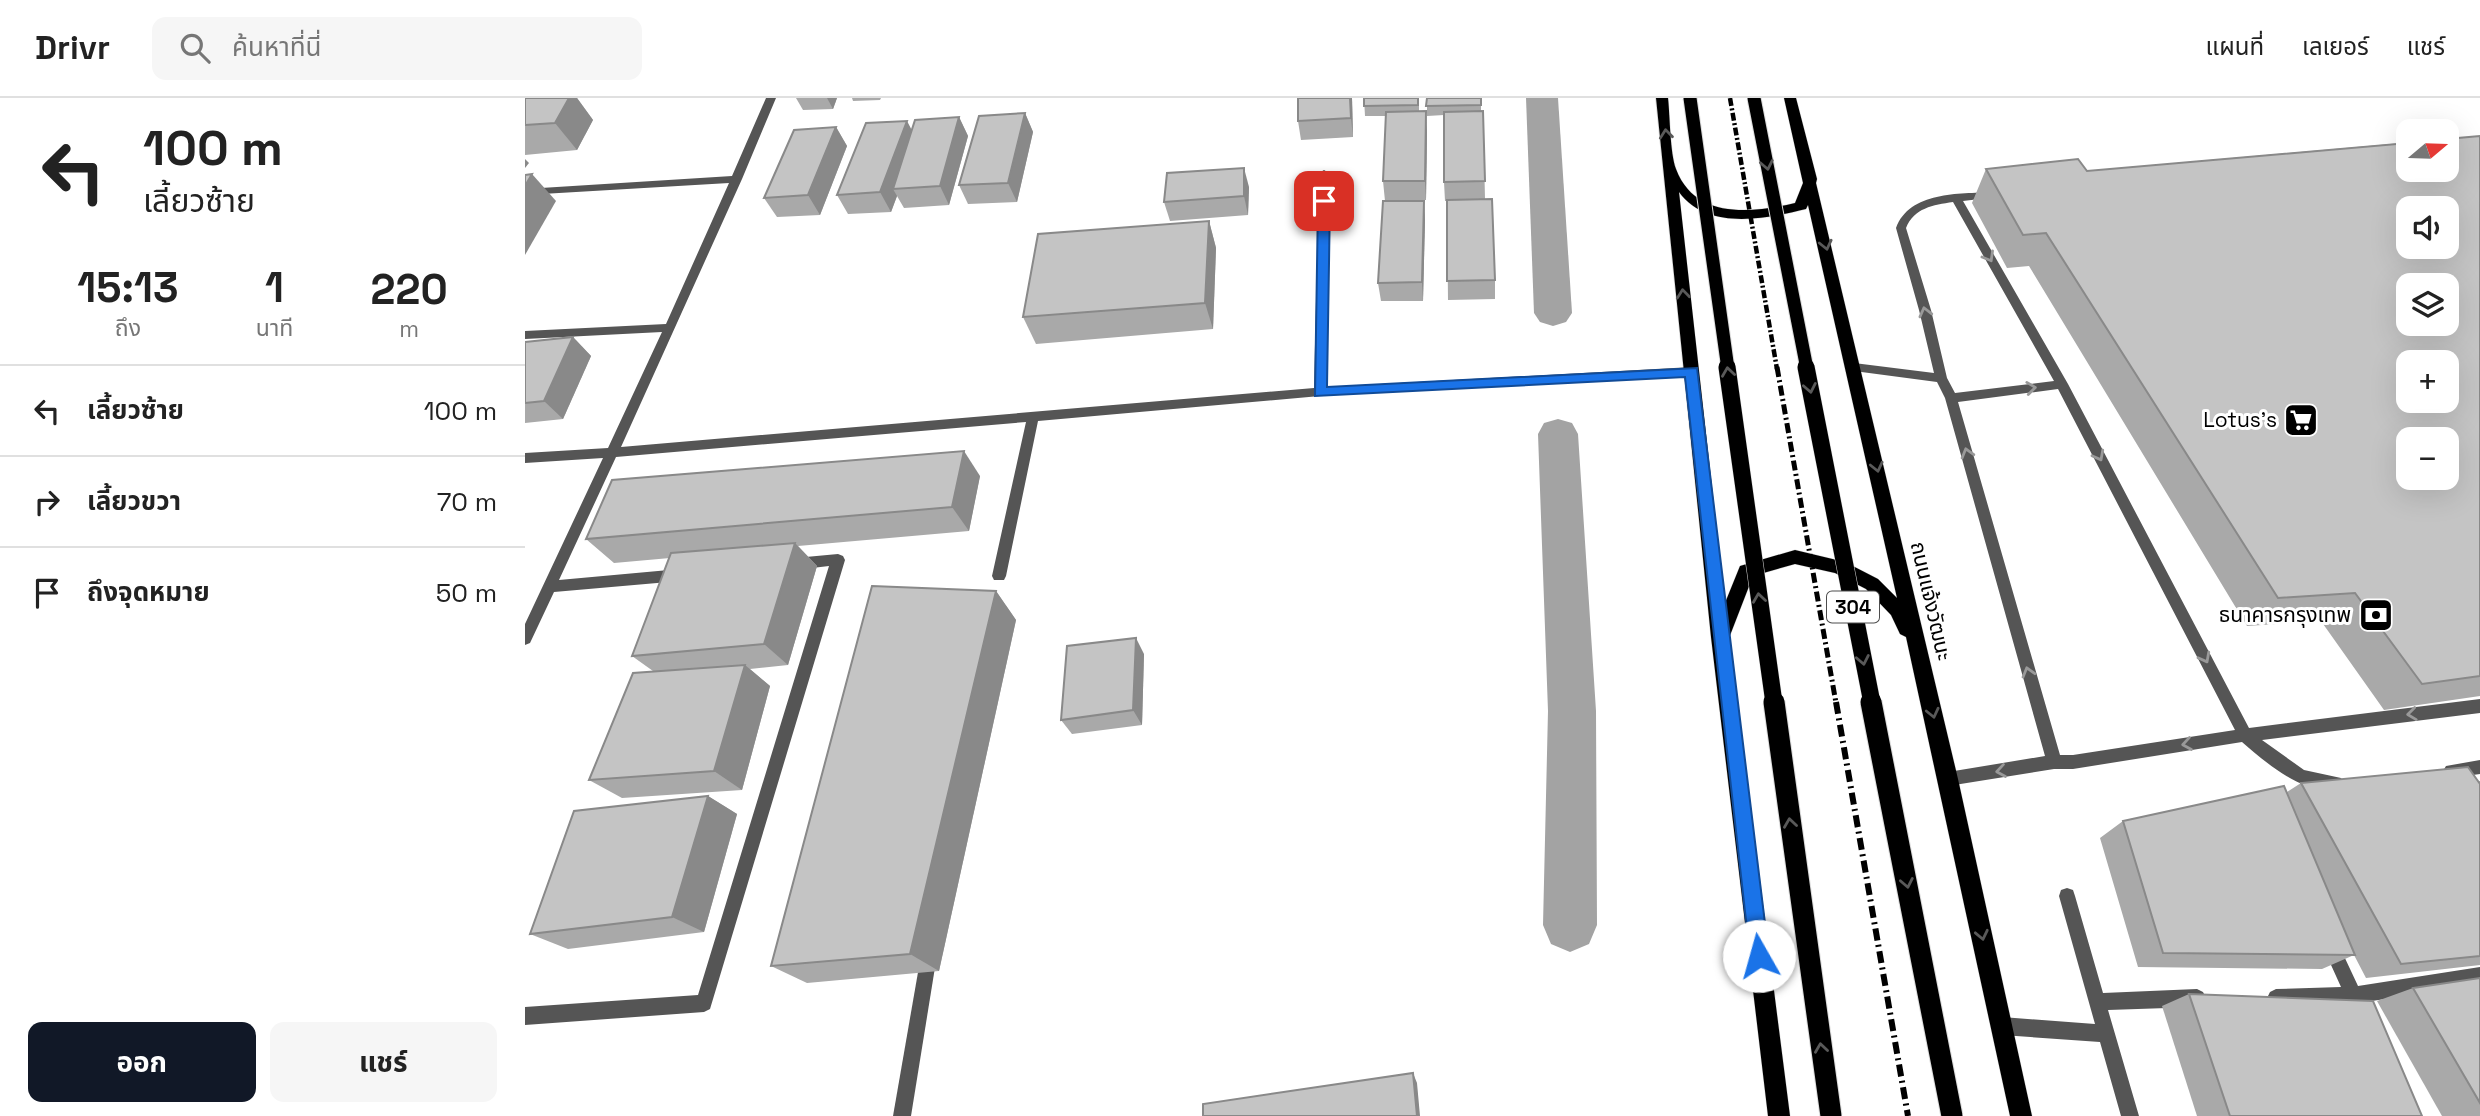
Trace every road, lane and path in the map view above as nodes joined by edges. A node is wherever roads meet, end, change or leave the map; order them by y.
1 (771, 98) edge
2 (1662, 98) edge
3 (1689, 98) edge
4 (1754, 98) edge
5 (1790, 98) edge
6 (1670, 170) junction
7 (1324, 173) dead end
8 (1811, 178) junction
9 (737, 179) junction
10 (525, 192) edge
11 (2010, 193) edge
12 (1955, 198) junction
13 (670, 328) junction
14 (525, 335) edge
15 (1854, 367) junction
16 (1692, 372) junction
17 (1941, 378) junction
18 (2061, 384) junction
19 (1320, 392) junction
20 (1951, 398) junction
21 (1033, 416) junction
22 (612, 453) junction
23 (525, 457) edge
24 (783, 565) edge
25 (700, 573) edge
26 (999, 576) dead end
27 (549, 587) junction
28 (542, 604) junction
29 (525, 605) edge
30 (1720, 637) junction
31 (525, 639) edge
32 (1922, 667) junction
33 (2480, 706) edge
34 (2245, 735) junction
35 (2054, 762) junction
36 (2480, 767) edge
37 (2441, 772) edge
38 (1948, 779) junction
39 (2351, 781) edge
40 (2067, 896) dead end
41 (2320, 924) edge
42 (932, 938) dead end
43 (2480, 976) edge
44 (2353, 995) junction
45 (2217, 998) edge
46 (2259, 998) edge
47 (2098, 1002) junction
48 (525, 1016) edge
49 (2365, 1019) edge
50 (2002, 1026) junction
51 (2107, 1034) junction
52 (902, 1116) edge
53 (1779, 1116) edge
54 (1831, 1116) edge
55 (1952, 1116) edge
56 (2021, 1116) edge
57 (2130, 1116) edge

1 - 9 lane
6 -> 2 main road
54 -> 3 main road, bridge
4 -> 55 main road, 304, bridge
5 - 8 main road, ถนนแจ้งวัฒนะ / 304
6 - 8 main road
16 -> 6 main road
7 - 19 lane
8 -> 15 main road, ถนนแจ้งวัฒนะ / 304
9 - 10 lane
9 - 13 lane
11 - 12 lane
17 -> 12 lane
12 -> 18 lane
13 - 14 lane
13 - 22 lane
15 - 17 lane
15 -> 32 main road, ถนนแจ้งวัฒนะ / 304
16 - 19 lane
16 - 30 main road
17 - 20 lane
20 -> 18 lane
18 -> 34 lane
19 - 21 lane
35 -> 20 lane
21 - 22 lane
21 - 26 lane
22 - 23 lane
22 - 27 lane
24 - 48 lane
25 - 27 lane
27 - 28 lane
28 - 29 lane
28 - 31 lane
30 - 32 main road
30 - 53 main road
32 -> 38 main road, ถนนแจ้งวัฒนะ / 304
33 -> 34 lane
34 -> 35 lane
34 - 39 lane
35 -> 38 lane
36 - 37 lane
38 -> 50 main road, ถนนแจ้งวัฒนะ / 304
40 - 47 lane
41 - 44 lane
42 - 52 lane
43 - 44 lane
44 - 46 lane
44 - 49 lane
45 - 47 lane
47 - 51 lane
50 - 51 lane
50 - 56 main road, ถนนแจ้งวัฒนะ / 304
51 - 57 lane

